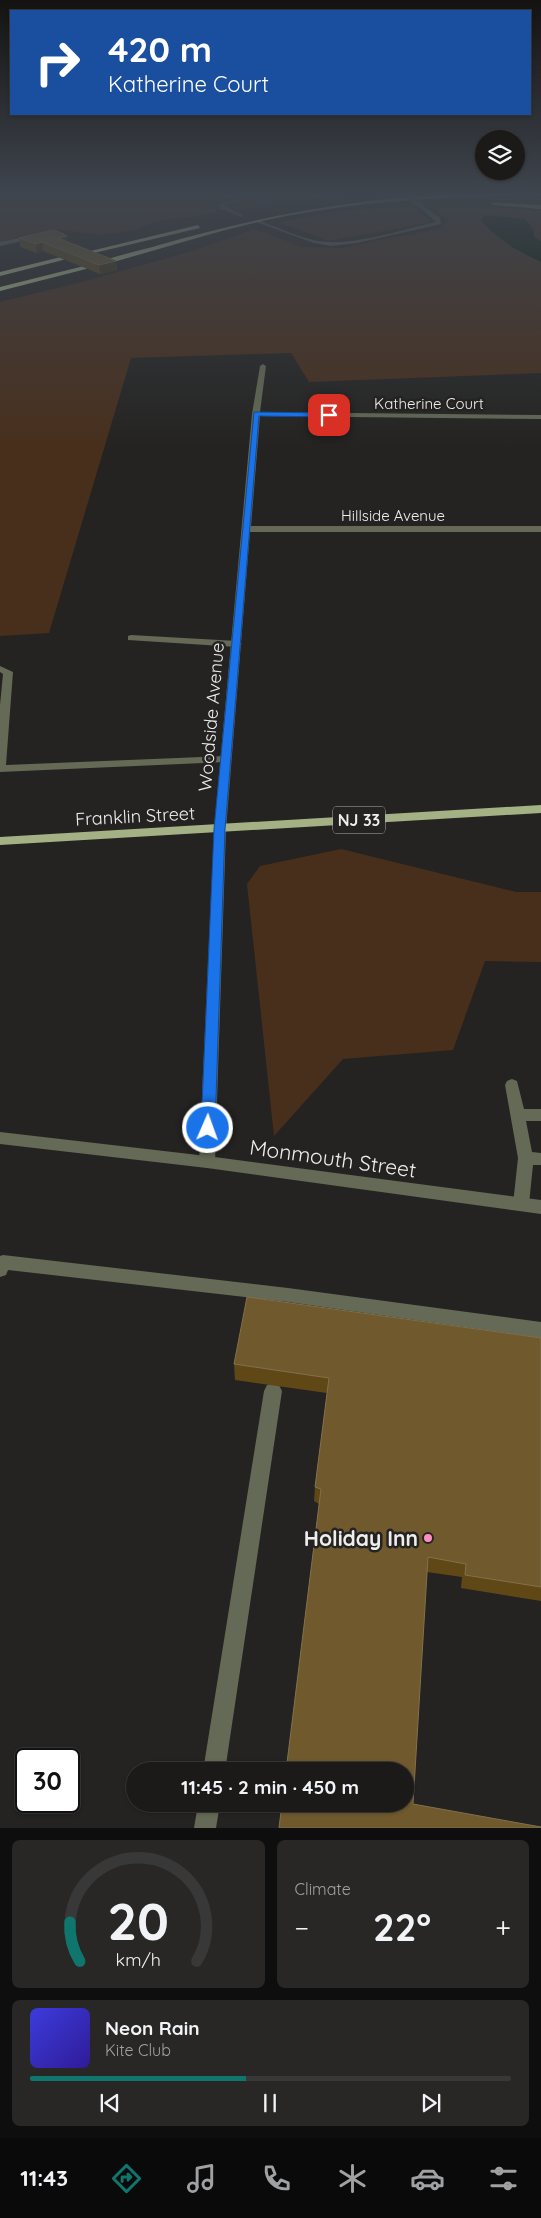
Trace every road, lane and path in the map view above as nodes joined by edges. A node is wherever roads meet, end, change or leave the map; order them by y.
1 (37, 279) edge
2 (0, 288) edge
3 (263, 366) dead end
4 (256, 414) junction
5 (541, 417) edge
6 (245, 529) junction
7 (541, 529) edge
8 (131, 638) dead end
9 (236, 644) junction
10 (0, 669) edge
11 (226, 759) junction
12 (0, 767) edge
13 (541, 809) edge
14 (220, 829) junction
15 (0, 841) edge
16 (512, 1085) dead end
17 (517, 1115) junction
18 (541, 1115) edge
19 (0, 1138) edge
20 (533, 1158) edge
21 (207, 1162) junction
22 (521, 1204) junction
23 (541, 1207) edge
24 (0, 1270) edge
25 (288, 1295) junction
26 (286, 1314) edge
27 (541, 1330) edge
28 (273, 1391) edge
29 (215, 1762) edge
30 (208, 1812) edge
31 (205, 1828) edge

1 - 2 highway
3 - 4 street, Woodside Avenue
4 - 5 street, Katherine Court
4 - 6 street, Woodside Avenue
6 - 7 street, Hillside Avenue
6 - 9 street, Woodside Avenue
8 - 9 street
9 - 11 street, Woodside Avenue
10 - 12 street
11 - 12 street
11 - 14 street, Woodside Avenue
13 - 14 main road, Franklin Street / NJ 33
14 - 15 main road, Franklin Street / NJ 33
14 - 21 street, Woodside Avenue
16 - 17 street
17 - 18 street
17 - 20 street
19 - 21 street, Monmouth Street
20 - 22 street
21 - 22 street, Monmouth Street
22 - 23 street, Monmouth Street
24 - 25 street
25 - 26 street
25 - 27 street
28 - 29 street
30 - 31 street

